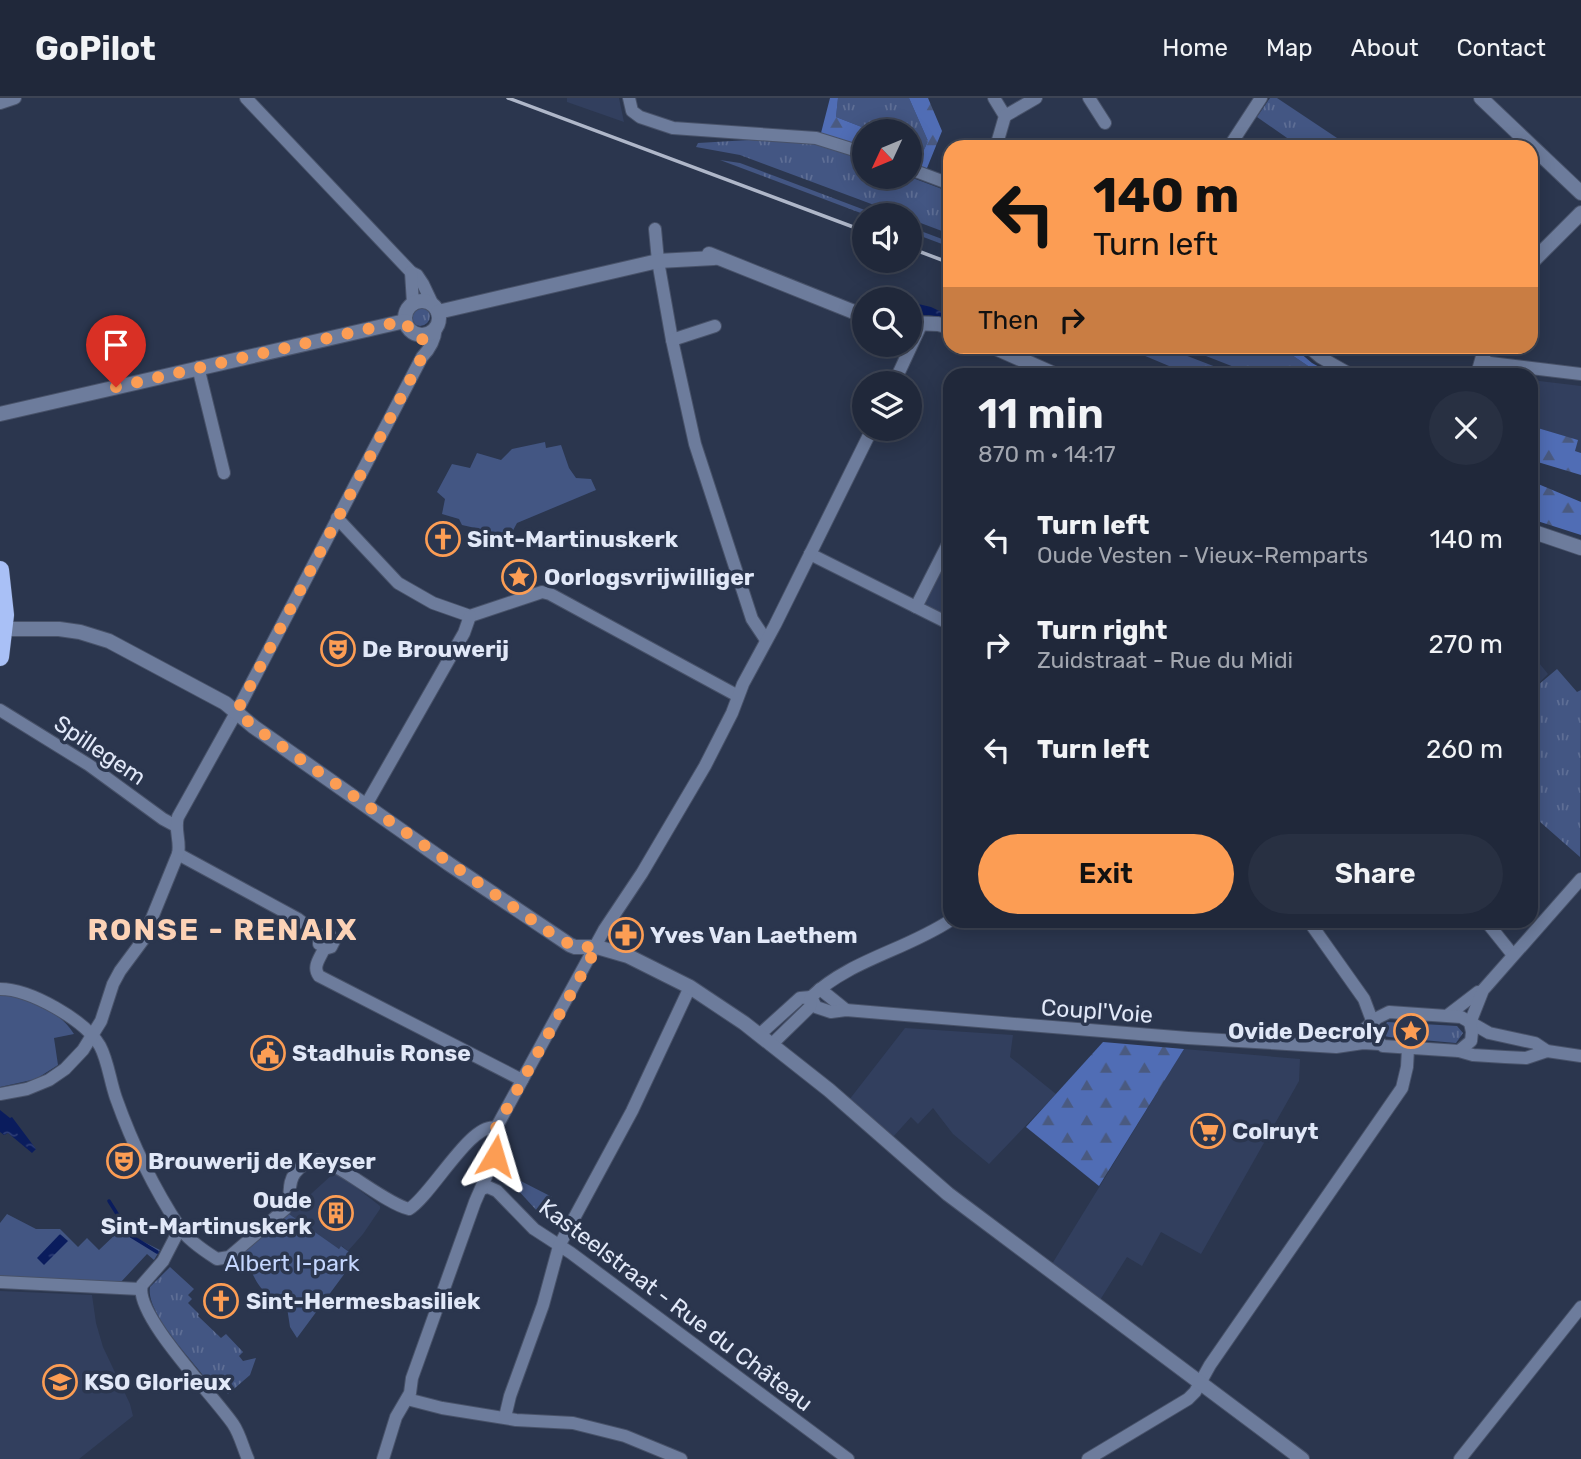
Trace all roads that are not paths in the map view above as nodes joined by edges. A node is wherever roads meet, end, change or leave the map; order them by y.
1 (15, 98) edge
2 (246, 98) edge
3 (629, 98) edge
4 (994, 98) edge
5 (1036, 98) edge
6 (1088, 98) edge
7 (1261, 98) edge
8 (1481, 98) edge
9 (0, 103) edge
10 (1005, 116) junction
11 (1105, 123) dead end
12 (998, 140) edge
13 (1234, 140) edge
14 (1525, 140) edge
15 (852, 149) edge
16 (1538, 152) edge
17 (922, 174) edge
18 (943, 181) edge
19 (1581, 193) edge
20 (1581, 213) edge
21 (655, 229) dead end
22 (1538, 256) edge
23 (658, 261) junction
24 (411, 272) junction
25 (413, 303) junction
26 (435, 308) junction
27 (852, 311) edge
28 (405, 321) junction
29 (922, 324) edge
30 (715, 326) dead end
31 (943, 326) edge
32 (436, 328) junction
33 (422, 335) junction
34 (672, 340) junction
35 (1006, 354) edge
36 (1316, 354) edge
37 (422, 357) junction
38 (198, 367) junction
39 (1035, 368) edge
40 (1339, 368) edge
41 (1538, 371) edge
42 (1581, 374) edge
43 (0, 414) edge
44 (866, 441) edge
45 (224, 473) dead end
46 (337, 518) junction
47 (1538, 533) edge
48 (1581, 548) edge
49 (810, 554) junction
50 (943, 554) edge
51 (0, 570) edge
52 (916, 607) junction
53 (470, 616) junction
54 (943, 620) edge
55 (4, 629) junction
56 (766, 640) junction
57 (0, 657) edge
58 (738, 696) junction
59 (0, 710) edge
60 (237, 711) junction
61 (366, 804) junction
62 (176, 826) junction
63 (178, 855) junction
64 (1581, 879) edge
65 (943, 924) edge
66 (1538, 927) edge
67 (1314, 928) edge
68 (1491, 928) edge
69 (1537, 928) edge
70 (597, 947) junction
71 (1513, 955) junction
72 (691, 988) junction
73 (0, 989) edge
74 (1483, 990) junction
75 (816, 993) junction
76 (1448, 1015) junction
77 (1373, 1023) junction
78 (1470, 1023) junction
79 (93, 1035) junction
80 (759, 1035) junction
81 (1380, 1044) junction
82 (771, 1045) junction
83 (1346, 1045) junction
84 (1408, 1049) junction
85 (1460, 1051) junction
86 (1547, 1051) junction
87 (1581, 1056) edge
88 (522, 1080) junction
89 (0, 1094) edge
90 (496, 1128) junction
91 (481, 1189) junction
92 (180, 1228) junction
93 (559, 1246) junction
94 (0, 1282) edge
95 (140, 1289) junction
96 (1581, 1307) edge
97 (1200, 1384) junction
98 (407, 1399) junction
99 (505, 1417) junction
100 (248, 1459) edge
101 (383, 1459) edge
102 (681, 1459) edge
103 (848, 1459) edge
104 (1088, 1459) edge
105 (1302, 1459) edge
106 (1460, 1459) edge

1 - 9 street
2 - 24 street
3 - 15 street
4 - 10 street
5 - 10 street
6 - 11 street
7 - 13 street
8 - 14 street
10 - 12 street
16 - 19 street
17 - 18 street
20 - 22 street
21 - 23 street
23 - 26 street
23 - 27 street
23 - 34 street
24 - 25 street
24 - 26 street
25 - 26 street
25 - 28 street
26 - 32 street
28 - 33 street
28 - 38 street
29 - 31 street
30 - 34 street
32 - 33 street
32 - 37 street
33 - 37 street
34 - 56 street
35 - 39 street
36 - 40 street
37 - 46 street
38 - 43 street
38 - 45 street
41 - 42 street
44 - 49 street
46 - 53 street
46 - 60 street
47 - 48 street
49 - 52 street
49 - 56 street
50 - 52 street
51 - 55 main road
52 - 54 street
53 - 58 street
53 - 61 street
55 - 57 main road
55 - 60 street
56 - 58 street
58 - 70 street
59 - 62 street, Spillegem
60 - 61 street
60 - 62 street
61 - 70 street
62 - 63 street
63 - 79 street
63 - 88 street
64 - 66 street
65 - 75 street
67 - 77 street
68 - 71 street
69 - 71 street
70 - 72 street
70 - 88 street
71 - 74 street
72 - 80 street
72 - 93 street
73 - 79 street
74 - 76 street
74 - 78 street
75 - 80 street
75 - 82 street
75 - 83 street, Coupl'Voie
76 - 77 street
76 - 78 street
77 - 81 street
77 - 83 street
78 - 85 street
78 - 86 street
79 - 89 street
79 - 92 street
80 - 82 street
81 - 83 street, Coupl'Voie
81 - 84 street, Coupl'Voie
82 - 97 street
84 - 85 street, Coupl'Voie
84 - 97 street
85 - 86 street, Coupl'Voie
86 - 87 street
88 - 90 street
90 - 91 street
90 - 92 street
91 - 93 street, Kasteelstraat - Rue du Château
91 - 98 street
92 - 95 street
93 - 99 street
93 - 103 street, Kasteelstraat - Rue du Château
94 - 95 street
95 - 100 street
96 - 106 street
97 - 104 street
97 - 105 street
98 - 99 street
98 - 101 street
99 - 102 street

